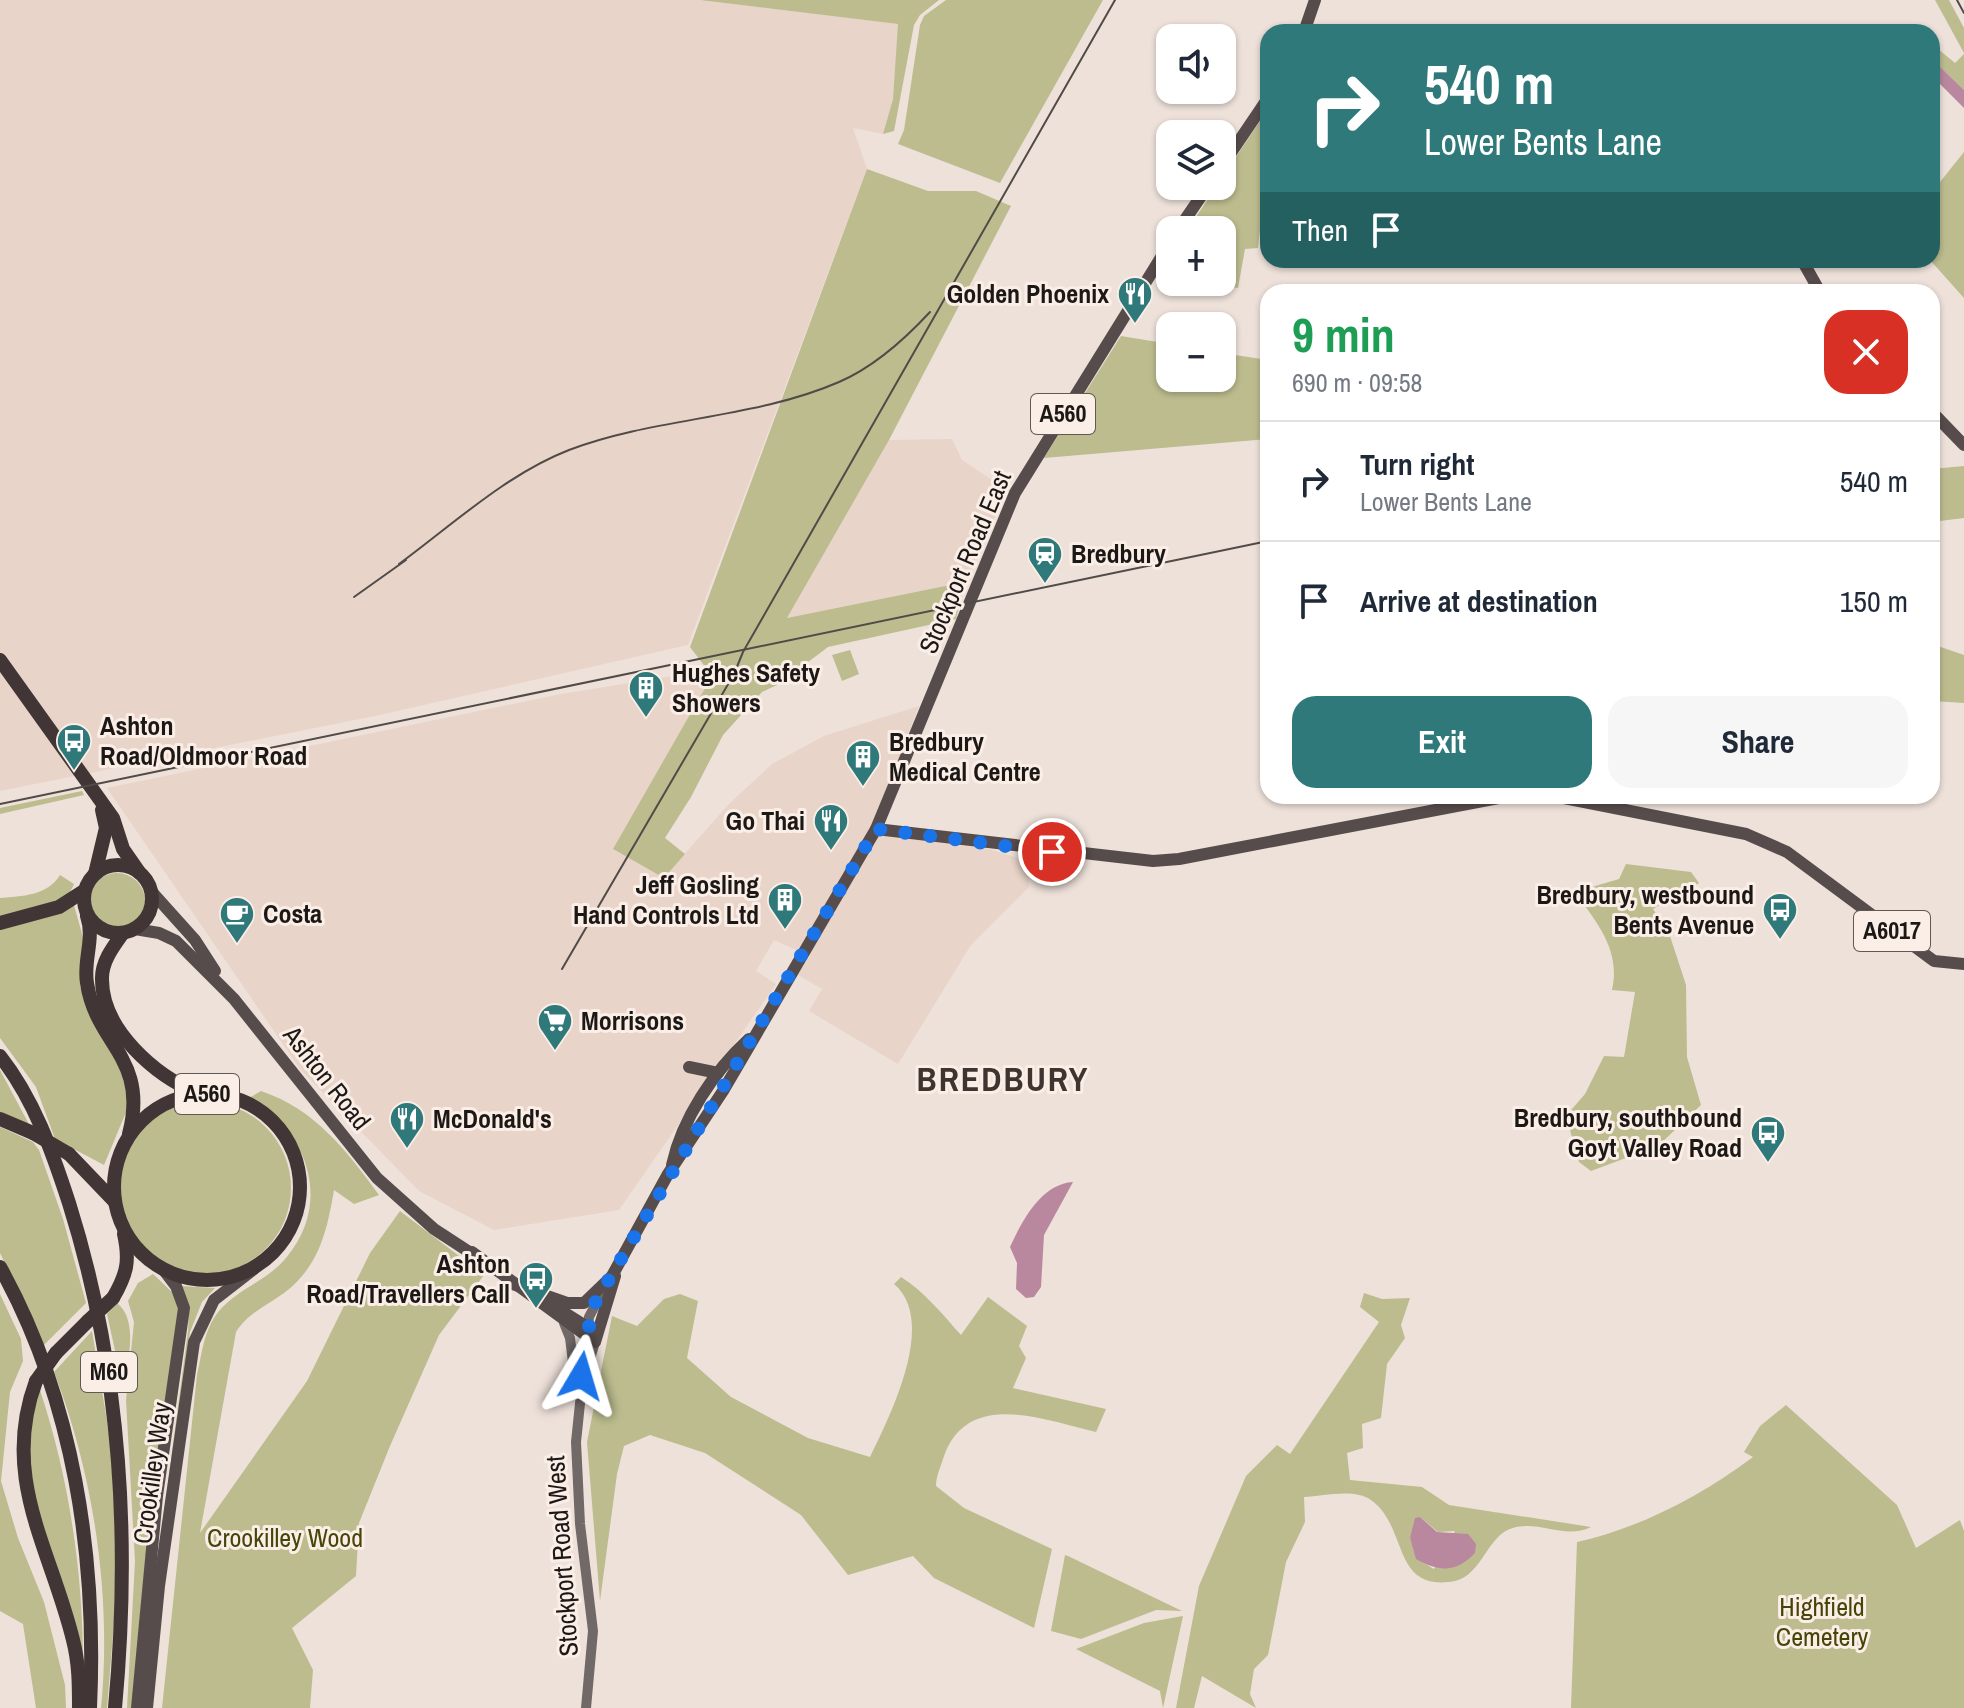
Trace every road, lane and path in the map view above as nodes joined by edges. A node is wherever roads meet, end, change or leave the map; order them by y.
1 (1315, 0) edge
2 (1307, 24) edge
3 (1260, 110) edge
4 (1236, 145) edge
5 (1156, 266) edge
6 (1940, 420) edge
7 (1964, 445) edge
8 (0, 660) edge
9 (100, 801) junction
10 (1466, 804) edge
11 (1594, 804) edge
12 (876, 829) junction
13 (139, 872) junction
14 (95, 874) junction
15 (84, 891) junction
16 (151, 891) junction
17 (87, 916) junction
18 (0, 923) edge
19 (129, 931) junction
20 (1963, 965) edge
21 (227, 991) junction
22 (754, 1035) junction
23 (0, 1056) edge
24 (689, 1067) dead end
25 (718, 1073) junction
26 (199, 1094) junction
27 (0, 1119) edge
28 (129, 1134) junction
29 (671, 1170) junction
30 (115, 1202) junction
31 (123, 1228) junction
32 (0, 1267) edge
33 (163, 1269) junction
34 (254, 1269) junction
35 (615, 1272) junction
36 (507, 1282) junction
37 (529, 1290) junction
38 (564, 1323) junction
39 (591, 1335) junction
40 (578, 1401) junction
41 (79, 1708) edge
42 (90, 1708) edge
43 (115, 1708) edge
44 (137, 1708) edge
45 (147, 1708) edge
46 (586, 1708) edge

1 - 2 main road
3 - 4 main road
5 - 12 main road, Stockport Road East / A560
6 - 7 main road
8 - 9 highway
9 - 13 highway
9 - 14 highway
10 - 12 main road
11 - 20 main road, A6017
12 - 22 main road, Stockport Road West / A560
13 - 14 highway
13 - 16 highway, A560
14 - 15 highway
15 - 17 highway
15 - 18 highway
16 - 19 highway, A560
16 - 21 main road, Ashton Road / A560
17 - 19 highway, A560
17 - 28 highway
19 - 21 main road, Ashton Road / A560
19 - 26 highway, A560
21 - 36 main road, Ashton Road / A560
22 - 25 main road, Stockport Road West / A560
22 - 29 main road, Stockport Road West / A560
23 - 43 highway, M60
24 - 25 main road
25 - 29 main road, Stockport Road West / A560
26 - 28 highway, A560
26 - 34 highway, A560
27 - 30 highway, bridge
28 - 30 highway
29 - 35 main road, Stockport Road West / A560
30 - 31 highway
31 - 33 highway
31 - 41 highway, M60, bridge
32 - 42 highway, M60
33 - 34 highway
33 - 44 main road, Crookilley Way
34 - 45 main road, Crookilley Way / A560
35 - 37 main road, Ashton Road / A560
35 - 39 main road, Stockport Road West / A560
36 - 37 main road, Ashton Road / A560
36 - 38 main road, Ashton Road / A560
37 - 39 main road, Ashton Road / A560
38 - 39 main road, Ashton Road / A560
38 - 40 main road, Stockport Road West
39 - 40 main road, Stockport Road West
40 - 46 main road, Stockport Road West

